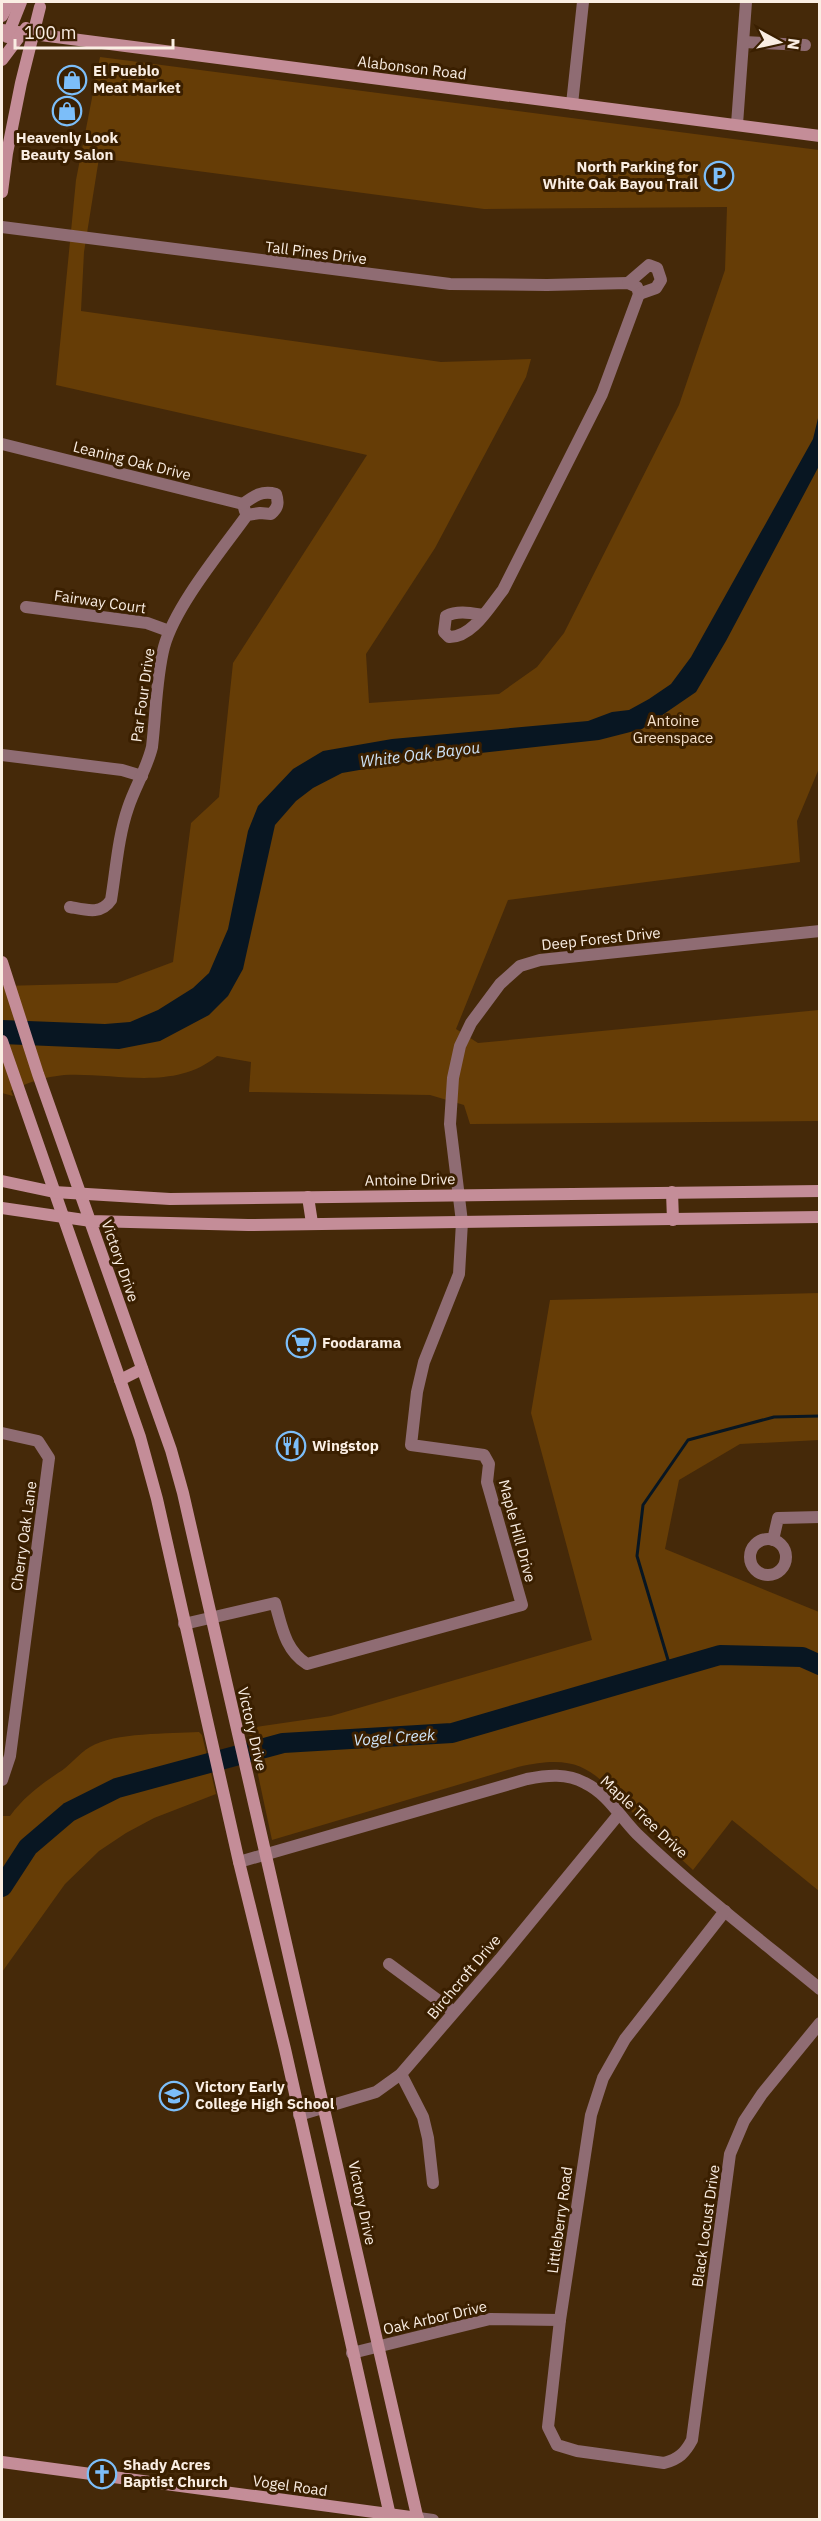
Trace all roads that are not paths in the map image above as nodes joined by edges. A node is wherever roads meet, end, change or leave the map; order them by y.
1 (10, 2) edge
2 (21, 2) edge
3 (584, 2) edge
4 (746, 2) edge
5 (41, 4) edge
6 (2, 16) edge
7 (5, 30) edge
8 (28, 32) junction
9 (744, 42) junction
10 (805, 45) dead end
11 (2, 55) edge
12 (2, 60) edge
13 (572, 104) junction
14 (737, 124) junction
15 (819, 136) edge
16 (2, 192) edge
17 (2, 227) edge
18 (628, 283) junction
19 (639, 294) junction
20 (2, 444) edge
21 (245, 509) joint
22 (26, 607) dead end
23 (483, 615) dead end
24 (170, 631) junction
25 (2, 755) edge
26 (141, 776) junction
27 (70, 907) dead end
28 (819, 932) edge
29 (2, 962) edge
30 (2, 1041) edge
31 (2, 1181) edge
32 (819, 1191) edge
33 (54, 1192) junction
34 (672, 1192) junction
35 (81, 1194) junction
36 (458, 1194) junction
37 (308, 1197) junction
38 (2, 1208) edge
39 (62, 1217) junction
40 (819, 1217) edge
41 (673, 1220) junction
42 (91, 1221) junction
43 (462, 1222) junction
44 (312, 1223) junction
45 (142, 1369) junction
46 (120, 1380) junction
47 (2, 1433) edge
48 (819, 1517) edge
49 (773, 1540) dead end
50 (210, 1618) junction
51 (184, 1624) junction
52 (2, 1780) edge
53 (619, 1814) junction
54 (266, 1855) junction
55 (239, 1862) junction
56 (725, 1911) junction
57 (389, 1964) dead end
58 (819, 1989) edge
59 (454, 2012) junction
60 (819, 2023) edge
61 (401, 2073) junction
62 (325, 2107) junction
63 (299, 2115) junction
64 (433, 2183) dead end
65 (561, 2320) junction
66 (378, 2347) junction
67 (352, 2353) junction
68 (681, 2456) joint
69 (2, 2462) edge
70 (391, 2517) edge
71 (418, 2519) edge
72 (433, 2520) edge

1 - 6 main road
2 - 7 main road
3 - 13 street
4 - 9 street
5 - 8 main road
7 - 8 main road, Alabonson Road
7 - 11 main road
8 - 12 main road
8 - 13 main road, Alabonson Road
8 - 16 main road
9 - 10 street
9 - 14 street
13 - 14 main road, Alabonson Road
14 - 15 main road, Alabonson Road
17 - 18 street, Tall Pines Drive
18 - 19 street
18 - 19 street
19 - 23 street
20 - 21 street, Leaning Oak Drive
21 - 24 street, Par Four Drive
22 - 24 street, Fairway Court
24 - 26 street, Par Four Drive
25 - 26 street
26 - 27 street, Par Four Drive
28 - 36 street, Deep Forest Drive
29 - 35 main road, Victory Drive
30 - 33 main road
31 - 33 main road, Antoine Drive
32 - 34 main road, Antoine Drive
33 - 35 main road, Antoine Drive
33 - 39 main road
34 - 36 main road, Antoine Drive
34 - 41 main road
35 - 37 main road, Antoine Drive
35 - 42 main road, Victory Drive
36 - 37 main road, Antoine Drive
36 - 43 street, Deep Forest Drive
37 - 44 main road
38 - 39 main road
39 - 42 main road
39 - 46 main road
40 - 41 main road
41 - 43 main road
42 - 44 main road
42 - 45 main road, Victory Drive
43 - 44 main road
43 - 50 street, Maple Hill Drive
45 - 46 main road
45 - 50 main road, Victory Drive
46 - 51 main road
47 - 52 street, Cherry Oak Lane
48 - 49 street
50 - 51 street, Maple Hill Drive
50 - 54 main road, Victory Drive
51 - 55 main road
53 - 54 street, Maple Tree Drive
53 - 56 street, Maple Tree Drive
53 - 59 street, Birchcroft Drive
54 - 55 street, Maple Tree Drive
54 - 62 main road, Victory Drive
55 - 63 main road
56 - 58 street, Maple Tree Drive
56 - 65 street, Littleberry Road
57 - 59 street
59 - 61 street, Birchcroft Drive
60 - 68 street, Black Locust Drive
61 - 62 street, Birchcroft Drive
61 - 64 street
62 - 63 street, Birchcroft Drive
62 - 66 main road, Victory Drive
63 - 67 main road
65 - 66 street, Oak Arbor Drive
65 - 68 street, Littleberry Road
66 - 67 street, Oak Arbor Drive
66 - 71 main road, Victory Drive
67 - 70 main road
69 - 70 main road, Vogel Road
70 - 71 main road, Vogel Road
71 - 72 street, Vogel Road

